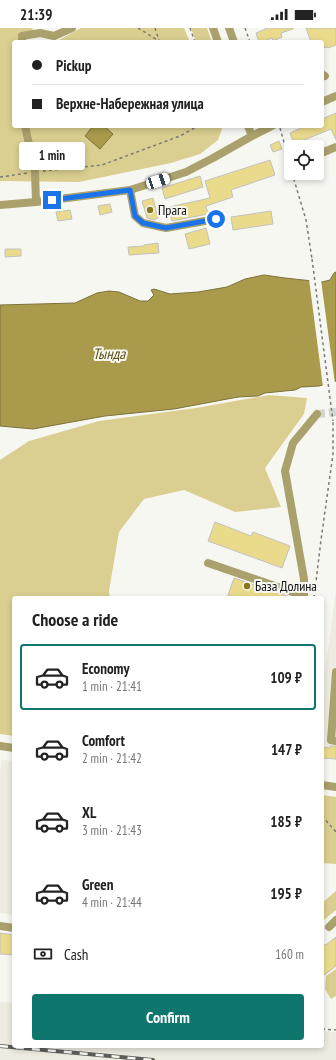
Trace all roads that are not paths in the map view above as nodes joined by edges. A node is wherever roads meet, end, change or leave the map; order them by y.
1 (72, 28) edge
2 (213, 28) edge
3 (229, 28) edge
4 (22, 40) edge
5 (217, 40) edge
6 (233, 40) edge
7 (336, 96) edge
8 (324, 101) edge
9 (25, 128) edge
10 (249, 128) edge
11 (265, 128) edge
12 (252, 136) junction
13 (336, 147) edge
14 (324, 152) edge
15 (130, 190) junction
16 (36, 202) junction
17 (0, 205) edge
18 (216, 219) dead end
19 (318, 414) tunnel mouth
20 (208, 563) dead end
21 (301, 596) edge
22 (304, 596) edge
23 (336, 672) edge
24 (336, 740) edge
25 (0, 746) edge
26 (12, 748) edge
27 (324, 785) edge
28 (336, 787) edge
29 (336, 920) edge
30 (0, 926) edge
31 (329, 927) dead end
32 (12, 928) edge

1 - 4 street
2 - 5 street
3 - 6 street
7 - 8 street
9 - 16 street
10 - 12 street
11 - 12 street
12 - 15 street
13 - 14 street
15 - 16 street
15 - 18 street
16 - 17 street
19 - 22 street
20 - 21 street
23 - 24 street
25 - 26 street
27 - 28 street
29 - 31 street
30 - 32 street

